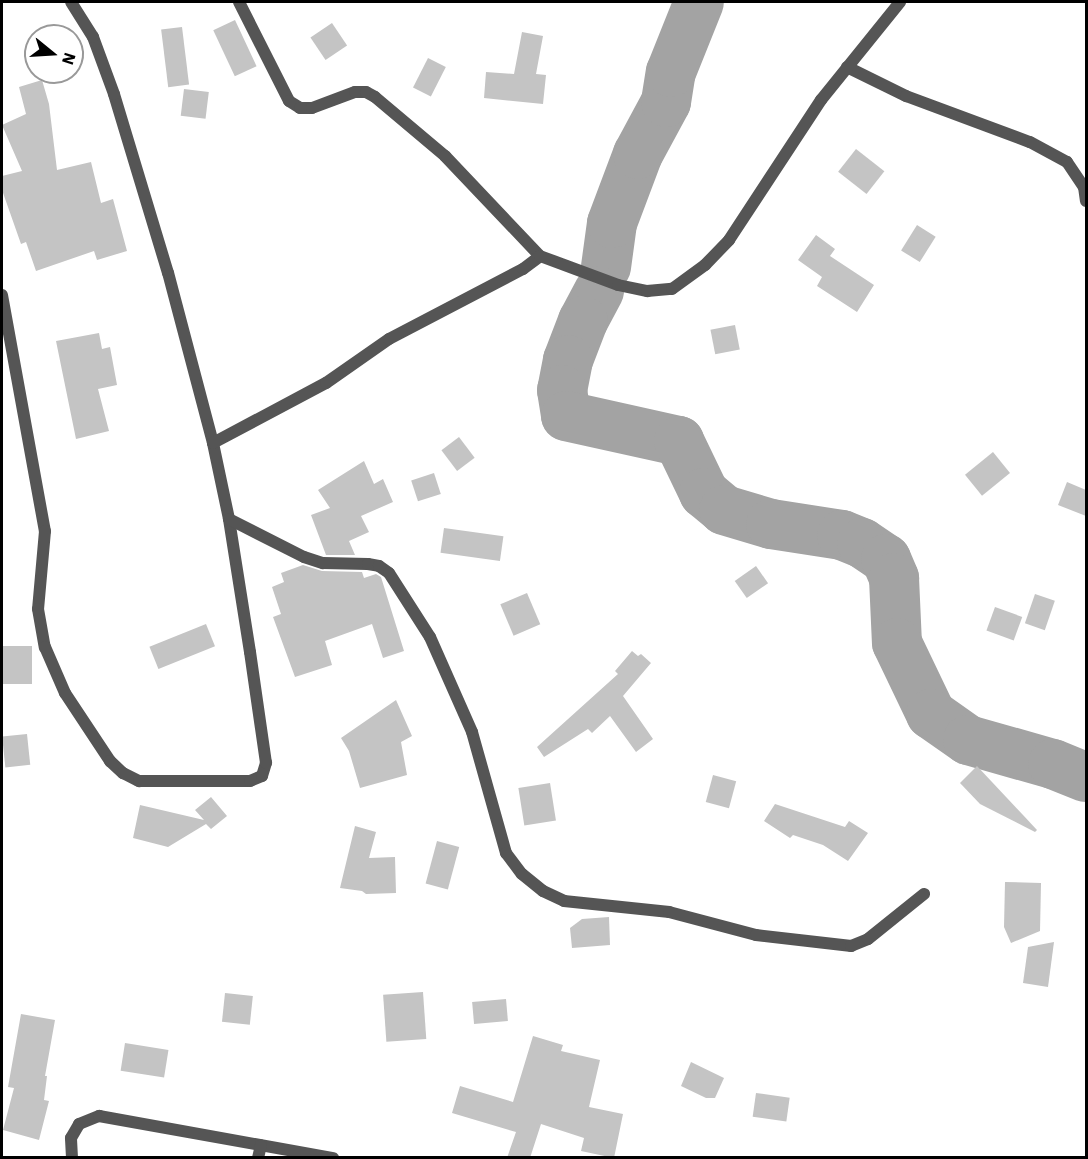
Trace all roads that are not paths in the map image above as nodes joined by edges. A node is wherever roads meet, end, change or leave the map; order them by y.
1 (71, 2) edge
2 (239, 2) edge
3 (900, 2) edge
4 (847, 67) junction
5 (1086, 201) edge
6 (540, 256) junction
7 (2, 295) edge
8 (213, 443) junction
9 (230, 519) junction
10 (924, 894) dead end
11 (260, 1151) edge
12 (72, 1158) edge
13 (333, 1158) edge

1 - 8 street
2 - 6 street
3 - 4 street
4 - 5 street
4 - 6 street
6 - 8 street
7 - 9 street
8 - 9 street
9 - 10 street
11 - 12 street
11 - 13 street

